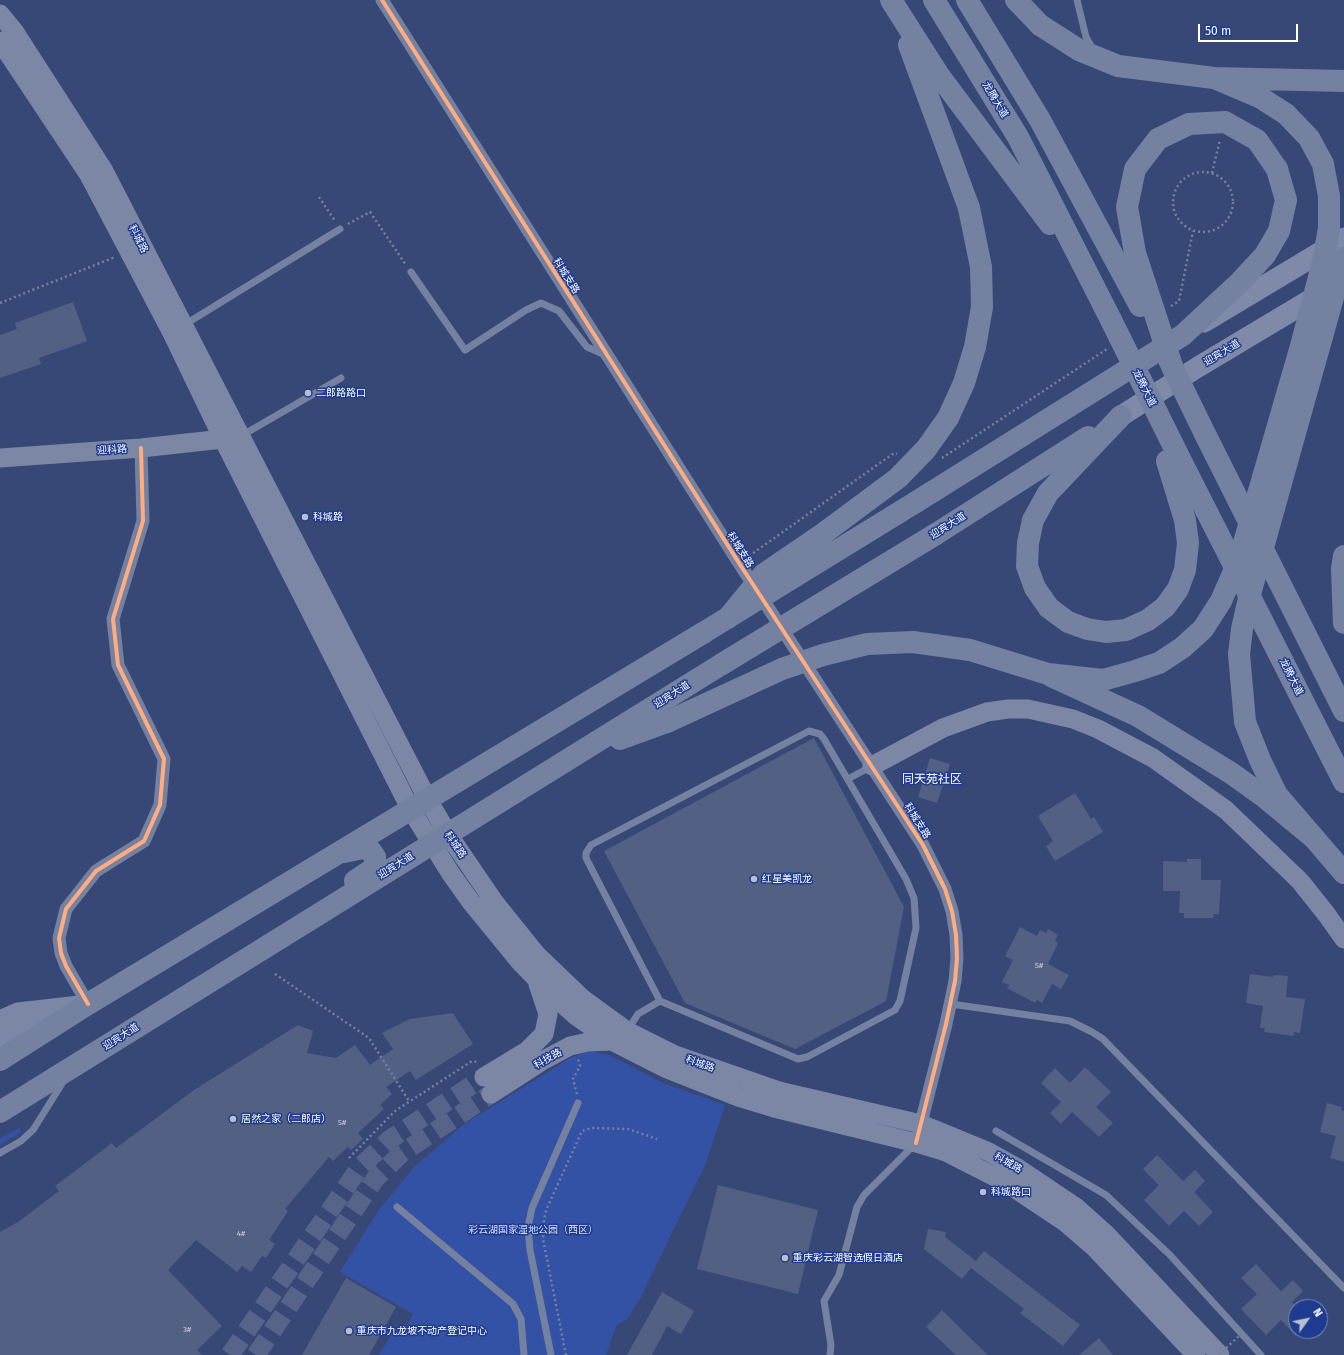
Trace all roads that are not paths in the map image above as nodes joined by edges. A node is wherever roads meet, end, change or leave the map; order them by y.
1 (382, 0) edge
2 (889, 0) edge
3 (934, 0) edge
4 (967, 0) edge
5 (1016, 0) edge
6 (1077, 0) edge
7 (0, 14) edge
8 (0, 41) edge
9 (1112, 72) dead end
10 (1206, 79) junction
11 (1170, 80) dead end
12 (1344, 81) edge
13 (340, 229) road end
14 (1344, 238) edge
15 (1344, 258) edge
16 (411, 272) road end
17 (1086, 272) junction
18 (1344, 280) edge
19 (183, 325) junction
20 (1183, 335) junction
21 (607, 356) junction
22 (1173, 368) junction
23 (341, 378) dead end
24 (1121, 416) junction
25 (232, 438) junction
26 (141, 448) junction
27 (0, 458) edge
28 (1173, 458) junction
29 (1344, 556) edge
30 (728, 618) junction
31 (1344, 623) edge
32 (1048, 674) junction
33 (1344, 711) edge
34 (577, 754) junction
35 (872, 766) junction
36 (848, 779) junction
37 (1344, 782) edge
38 (420, 805) junction
39 (1314, 838) junction
40 (440, 839) junction
41 (340, 853) junction
42 (1344, 873) edge
43 (1344, 939) edge
44 (264, 948) junction
45 (536, 979) junction
46 (660, 1001) junction
47 (88, 1004) junction
48 (951, 1004) junction
49 (55, 1007) junction
50 (0, 1020) edge
51 (619, 1036) junction
52 (0, 1041) edge
53 (0, 1060) edge
54 (73, 1066) junction
55 (578, 1103) road end
56 (0, 1112) edge
57 (921, 1124) junction
58 (996, 1131) dead end
59 (916, 1143) junction
60 (0, 1154) edge
61 (397, 1207) dead end
62 (1344, 1288) edge
63 (524, 1355) edge
64 (551, 1355) edge
65 (830, 1355) edge
66 (1196, 1355) edge
67 (1220, 1355) edge
68 (1261, 1355) edge

1 - 21 street, 科城支路
2 - 17 highway
2 - 30 highway, bridge
3 - 17 highway, 龙腾大道
4 - 22 highway, bridge
5 - 10 highway, bridge
6 - 9 lane
7 - 19 main road, 科城路
8 - 25 main road, 科城路
10 - 11 lane
10 - 12 highway, bridge
10 - 32 highway, bridge
13 - 19 lane
14 - 20 main road
15 - 39 highway, bridge
16 - 21 lane
17 - 28 highway, 龙腾大道, bridge
18 - 24 main road, 迎宾大道
19 - 25 main road, 科城路
20 - 22 highway, bridge
20 - 30 highway, bridge
21 - 35 street, 科城支路
22 - 33 highway, bridge
23 - 25 lane
24 - 28 highway
24 - 34 highway, 迎宾大道, bridge
25 - 26 main road, 迎科路
25 - 38 main road, 科城路
26 - 27 main road, 迎科路
26 - 47 street
28 - 37 highway, 龙腾大道
29 - 31 highway
30 - 38 highway, bridge
32 - 34 highway, bridge
32 - 39 highway, bridge
34 - 40 highway, 迎宾大道
35 - 36 lane
35 - 43 main road
35 - 48 street, 科城支路
36 - 46 lane
36 - 46 lane
38 - 40 main road, 科城路
38 - 41 highway
39 - 42 highway
40 - 44 highway, 迎宾大道
40 - 45 main road, 科城路
40 - 51 main road, 科城路
41 - 44 highway
41 - 47 highway
44 - 54 highway, 迎宾大道
45 - 51 main road, 科城路
45 - 51 main road, 科技路
46 - 51 lane
47 - 49 main road
47 - 53 highway
48 - 57 street, 科城支路
48 - 62 lane
49 - 50 main road
49 - 52 main road
51 - 57 main road, 科城路
51 - 59 main road, 科城路
54 - 56 highway, 迎宾大道
54 - 60 lane
55 - 64 lane
57 - 59 street, 科城支路
57 - 67 main road, 科城路
58 - 68 lane
59 - 65 lane
59 - 66 main road, 科城路
61 - 63 lane

